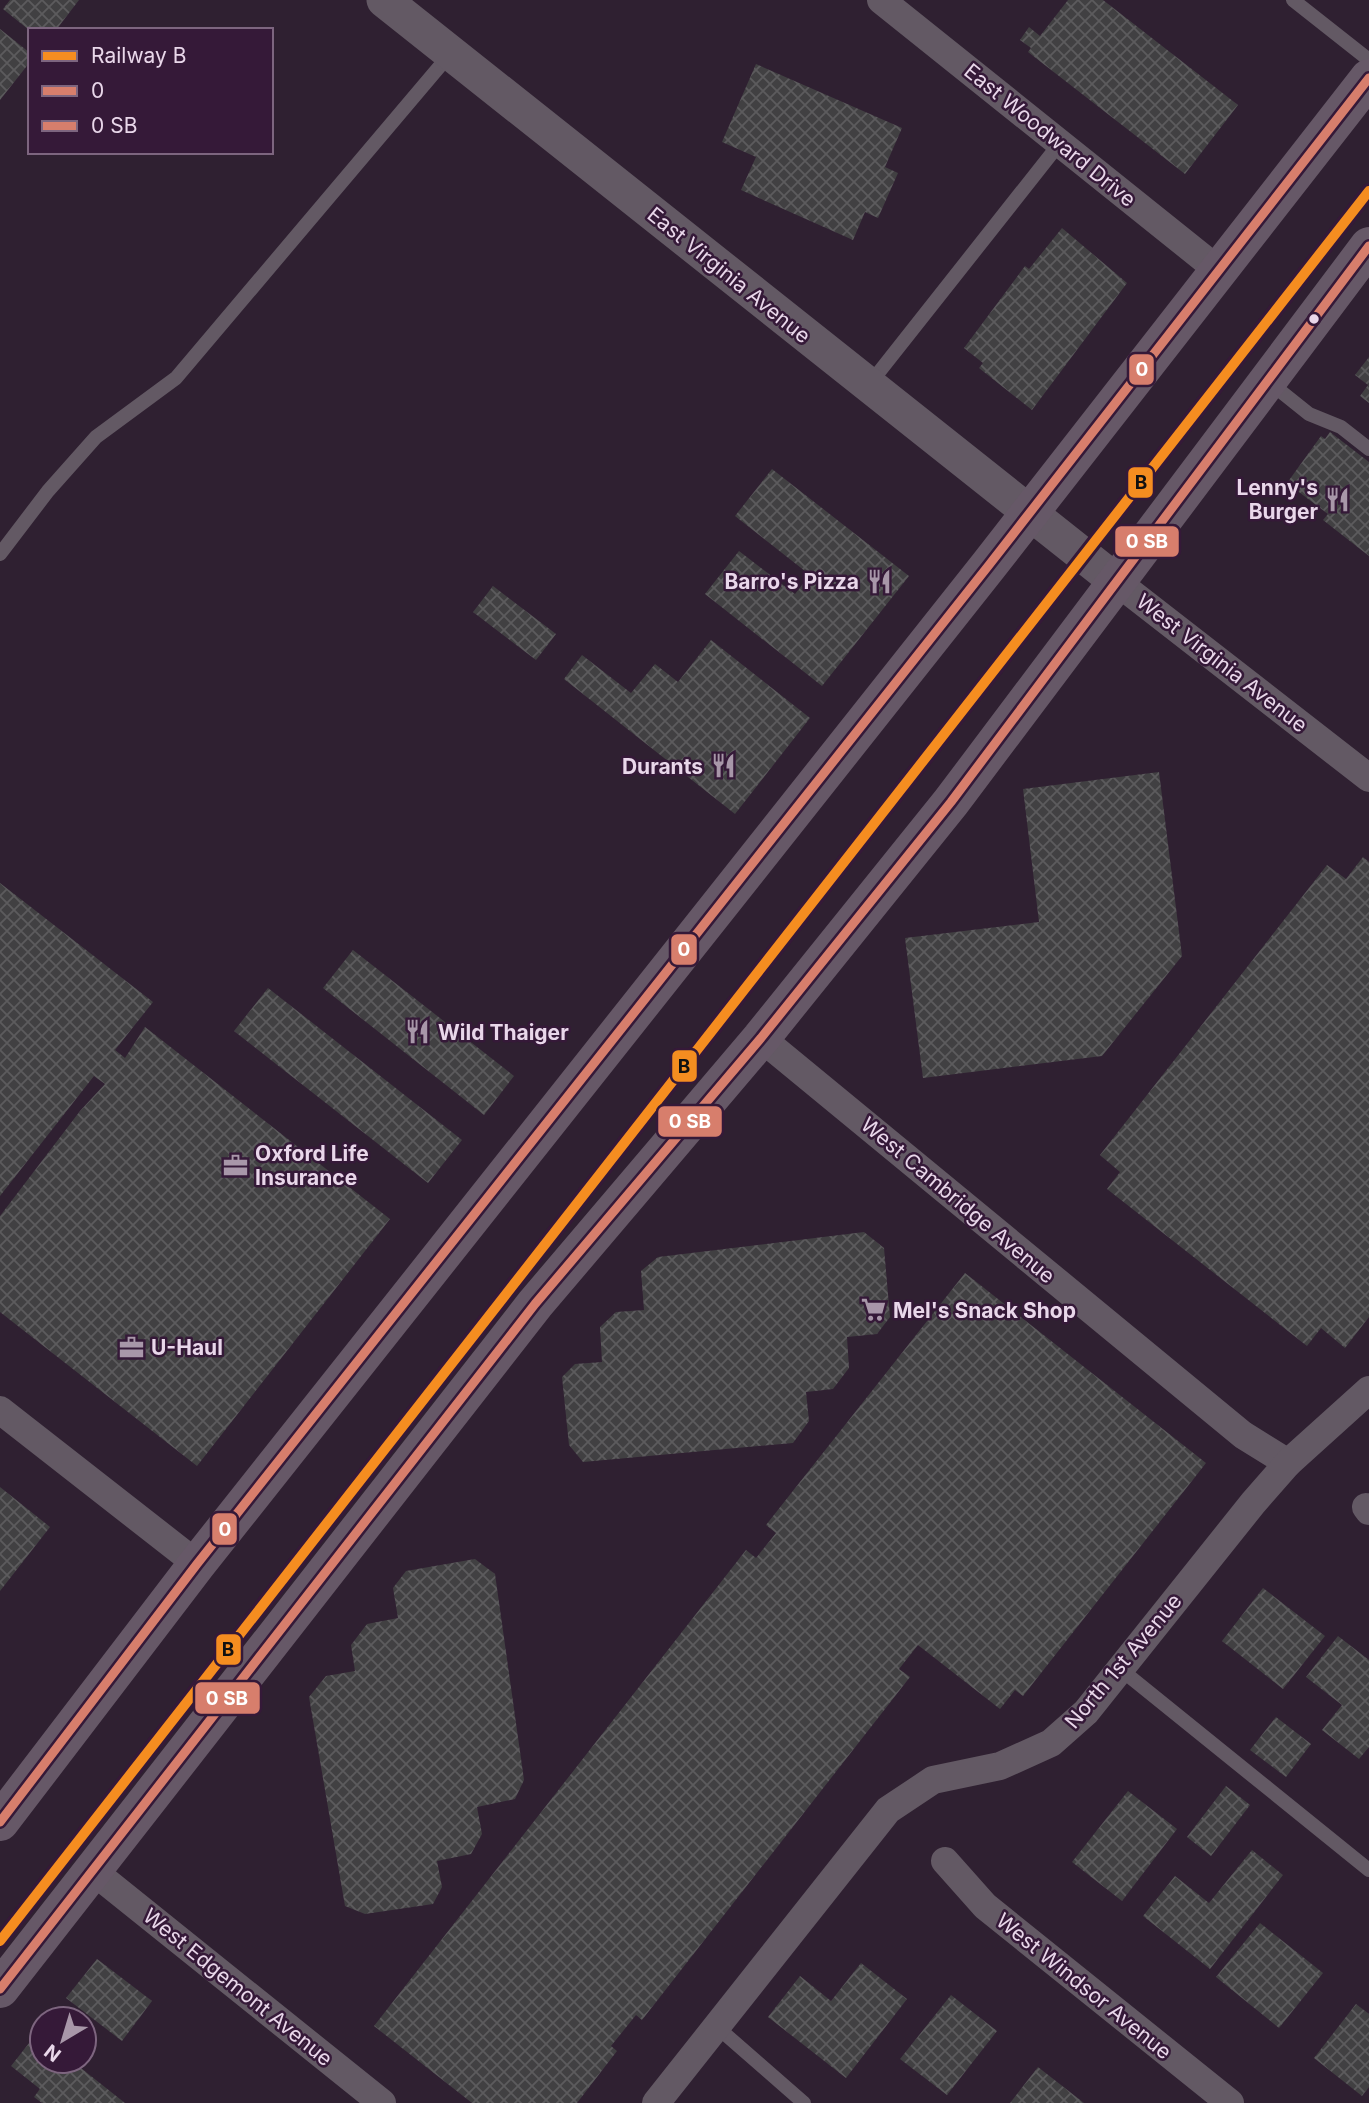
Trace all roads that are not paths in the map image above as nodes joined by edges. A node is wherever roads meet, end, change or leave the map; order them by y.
1 (881, 0) edge
2 (1293, 0) edge
3 (393, 3) edge
4 (451, 53) junction
5 (1369, 60) edge
6 (1369, 78) edge
7 (1060, 143) junction
8 (1369, 246) edge
9 (1218, 270) junction
10 (1266, 380) junction
11 (868, 386) junction
12 (1369, 449) edge
13 (1029, 514) junction
14 (1074, 549) joint
15 (0, 554) edge
16 (1117, 582) junction
17 (1369, 778) edge
18 (761, 1038) junction
19 (1369, 1390) edge
20 (0, 1410) edge
21 (1288, 1463) junction
22 (197, 1564) junction
23 (1119, 1668) junction
24 (0, 1822) edge
25 (945, 1861) dead end
26 (1369, 1870) edge
27 (93, 1871) junction
28 (0, 1989) edge
29 (717, 2026) junction
30 (382, 2103) edge
31 (656, 2103) edge
32 (804, 2103) edge
33 (1230, 2103) edge

1 - 7 street, East Woodward Drive
2 - 5 lane
3 - 4 street, East Virginia Avenue
4 - 11 street, East Virginia Avenue
4 - 15 lane
6 - 9 main road
7 - 9 street, East Woodward Drive
7 - 11 lane
8 - 10 main road
9 - 13 main road
10 - 12 lane
10 - 16 main road
11 - 13 street, East Virginia Avenue
13 - 14 street, East Virginia Avenue
13 - 22 main road
14 - 16 street, West Virginia Avenue
16 - 17 street, West Virginia Avenue
16 - 18 main road
18 - 21 street, West Cambridge Avenue
18 - 27 main road
19 - 21 street, North 1st Avenue
20 - 22 street
21 - 23 street, North 1st Avenue
22 - 24 main road
23 - 26 lane
23 - 29 street, North 1st Avenue
25 - 33 street, West Windsor Avenue
27 - 28 main road
27 - 30 street, West Edgemont Avenue
29 - 31 street, North 1st Avenue
29 - 32 lane

